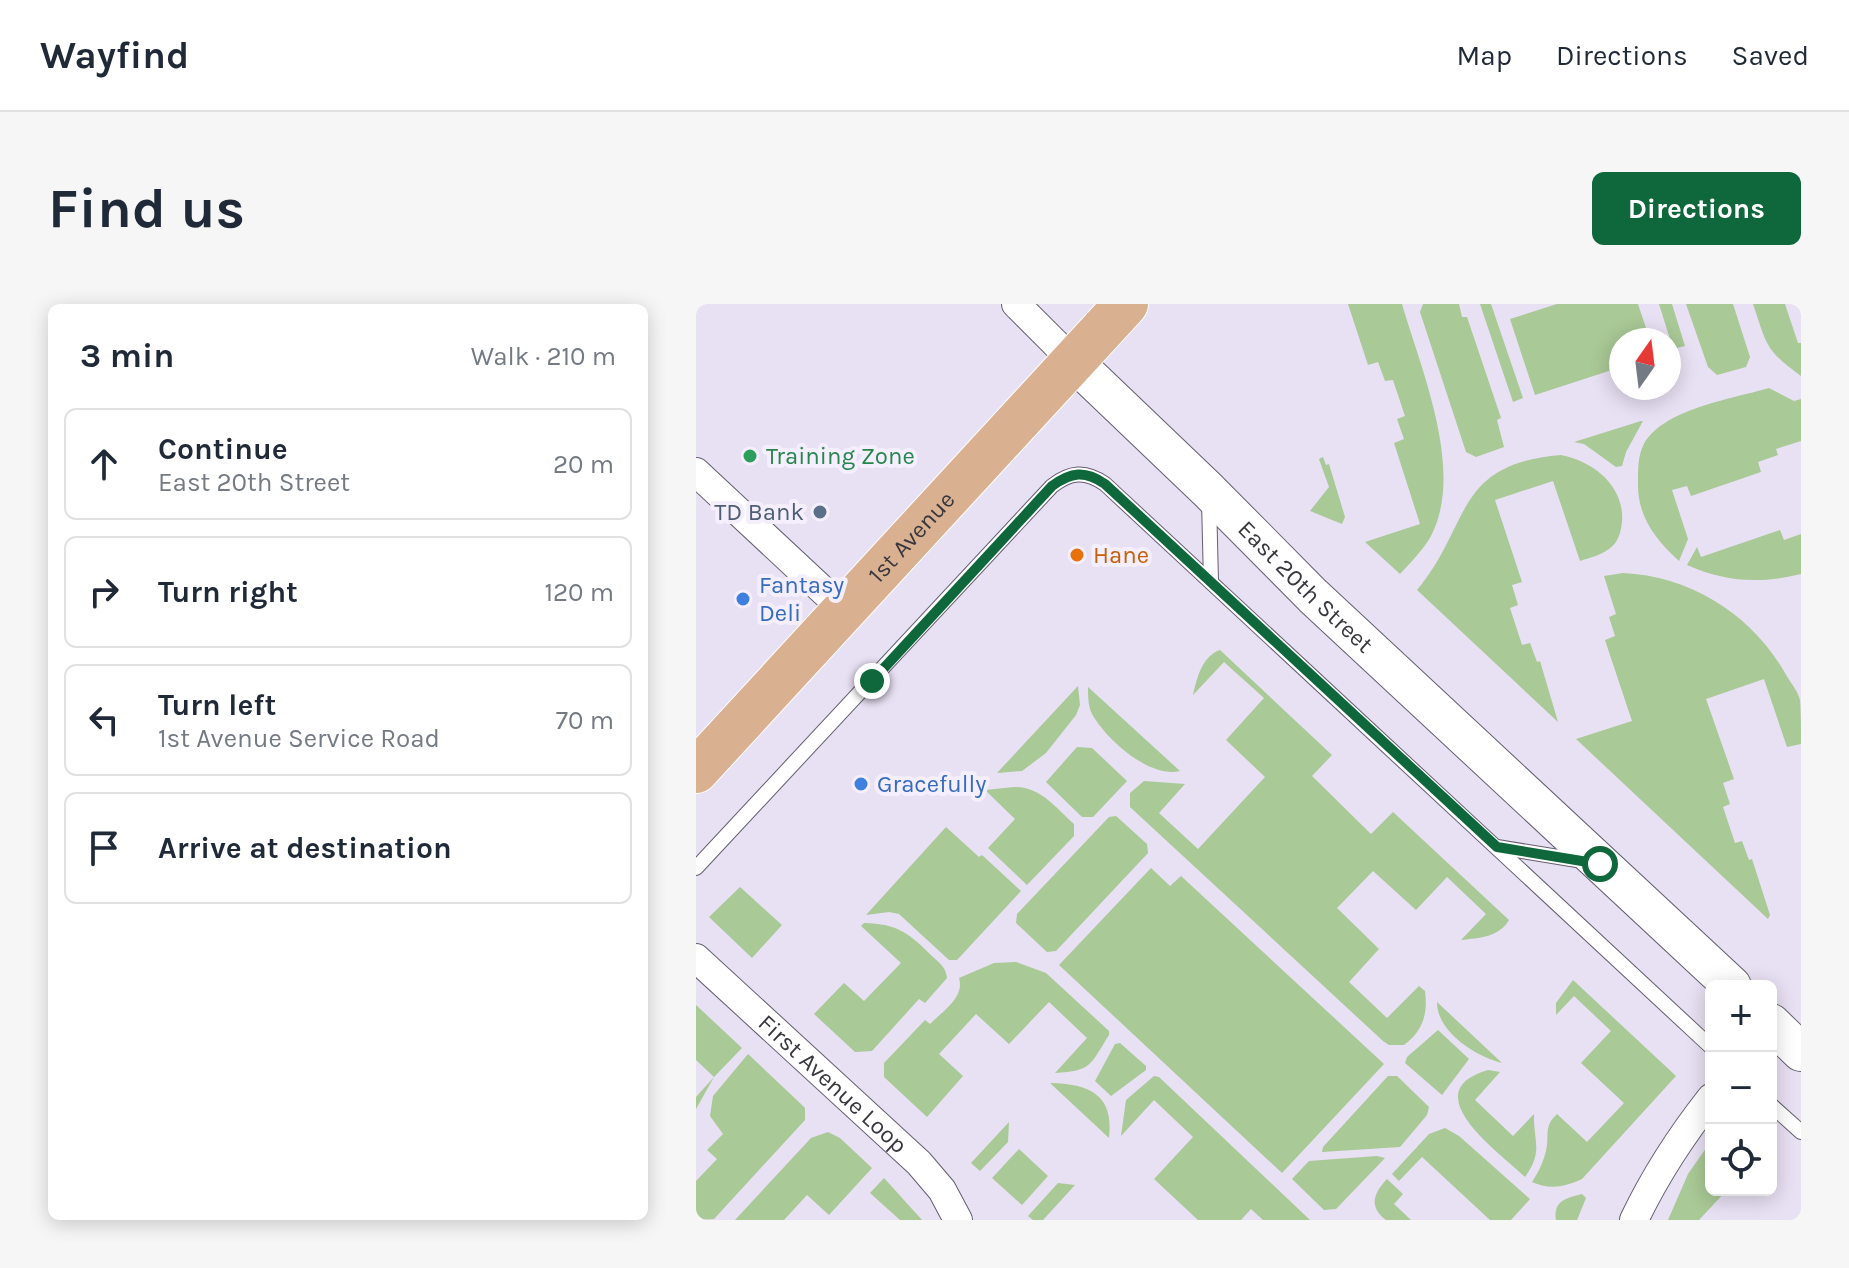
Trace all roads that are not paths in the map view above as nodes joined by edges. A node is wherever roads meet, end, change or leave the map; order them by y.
1 (1016, 304) edge
2 (1126, 304) edge
3 (1073, 361) junction
4 (696, 472) edge
5 (1209, 491) junction
6 (1211, 582) junction
7 (845, 611) junction
8 (696, 771) edge
9 (1497, 847) junction
10 (1600, 864) junction
11 (696, 868) edge
12 (696, 958) edge
13 (1726, 980) edge
14 (1777, 1030) edge
15 (1705, 1041) edge
16 (1801, 1052) edge
17 (1705, 1106) edge
18 (1777, 1110) edge
19 (1801, 1132) edge
20 (958, 1220) edge
21 (1634, 1220) edge

1 - 3 street, East 20th Street
2 - 3 main road, 1st Avenue
3 - 5 street, East 20th Street
3 - 7 main road, 1st Avenue
4 - 7 street
5 - 6 lane
5 - 10 street, East 20th Street
6 - 9 lane
6 - 11 lane
7 - 8 main road, 1st Avenue
9 - 10 lane
9 - 15 lane
10 - 13 street, East 20th Street
12 - 20 street, First Avenue Loop
14 - 16 street
17 - 21 street
18 - 19 lane

